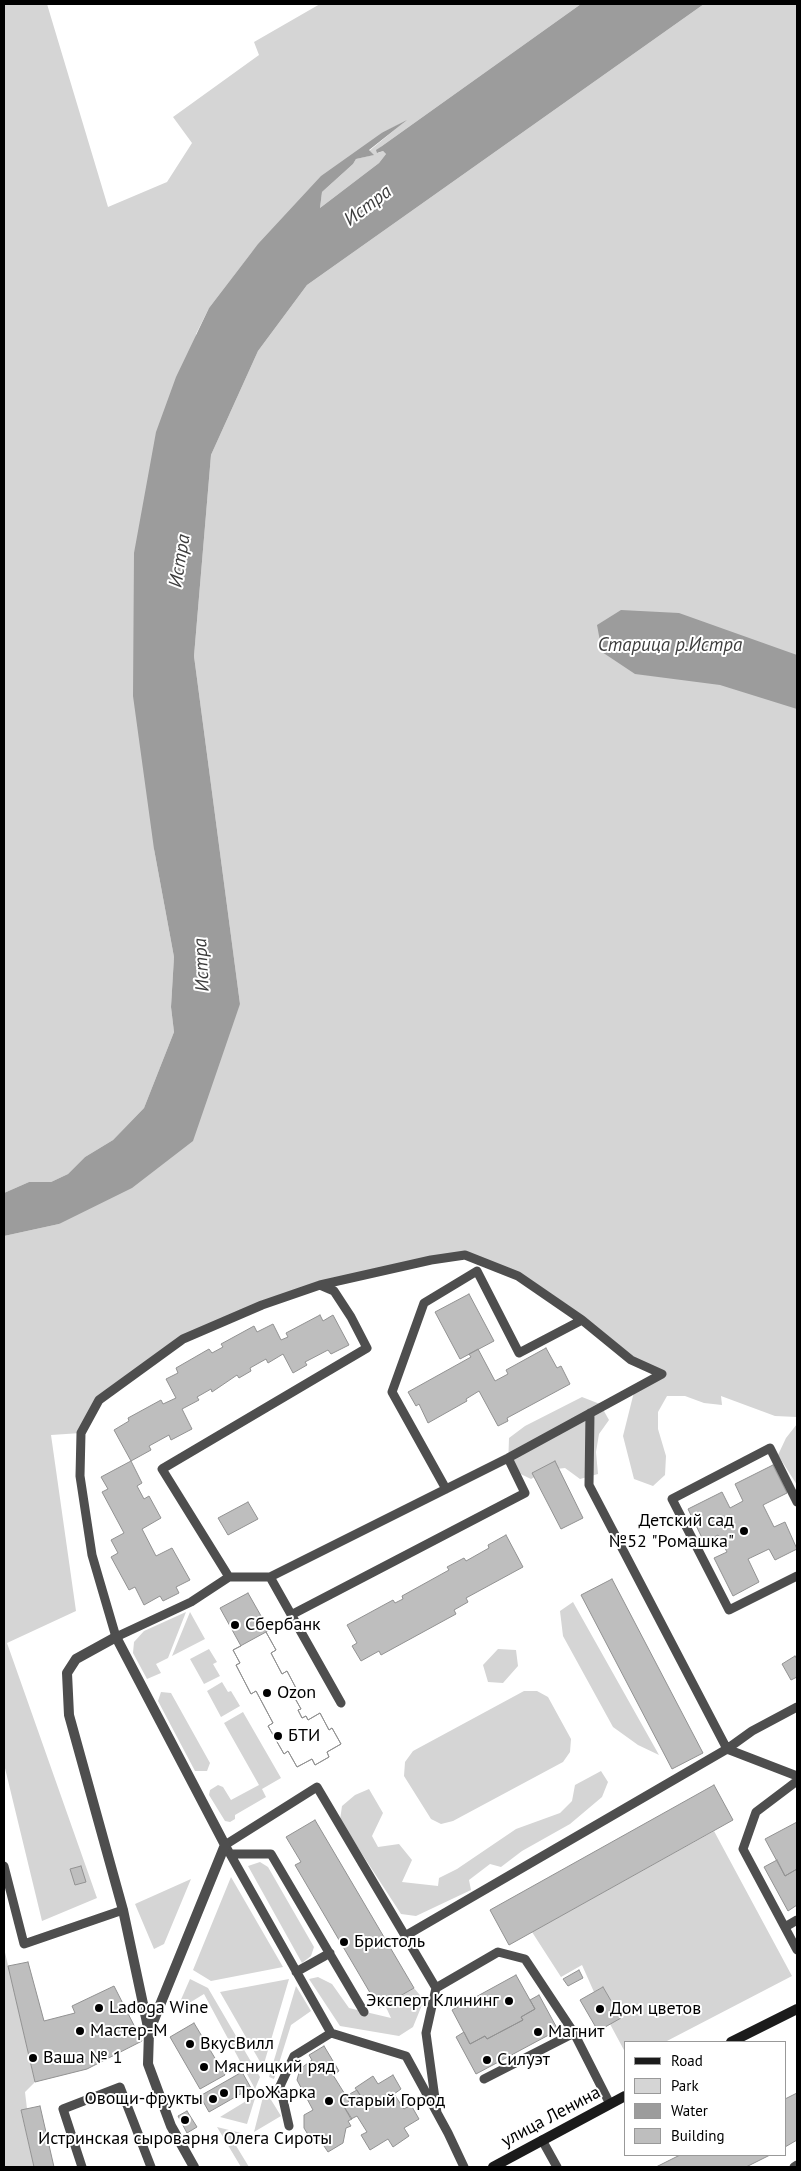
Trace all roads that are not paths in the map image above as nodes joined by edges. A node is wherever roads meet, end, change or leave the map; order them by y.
1 (465, 1255) junction
2 (477, 1271) junction
3 (320, 1285) junction
4 (582, 1320) junction
5 (590, 1414) junction
6 (508, 1458) junction
7 (446, 1489) junction
8 (797, 1502) edge
9 (797, 1576) edge
10 (229, 1577) junction
11 (270, 1577) junction
12 (291, 1615) junction
13 (116, 1637) junction
14 (341, 1703) dead end
15 (797, 1707) edge
16 (727, 1749) junction
17 (797, 1776) edge
18 (797, 1781) edge
19 (225, 1845) junction
20 (230, 1854) junction
21 (4, 1866) edge
22 (123, 1910) junction
23 (797, 1920) edge
24 (785, 1927) junction
25 (405, 1936) junction
26 (797, 1950) edge
27 (330, 1953) junction
28 (296, 1972) junction
29 (436, 1988) junction
30 (797, 2009) edge
31 (364, 2012) dead end
32 (149, 2032) junction
33 (331, 2033) junction
34 (574, 2033) junction
35 (734, 2041) edge
36 (484, 2079) dead end
37 (624, 2097) edge
38 (610, 2104) junction
39 (437, 2113) junction
40 (289, 2126) dead end
41 (542, 2140) junction
42 (797, 2165) edge
43 (82, 2167) edge
44 (151, 2167) edge
45 (194, 2167) edge
46 (464, 2167) edge
47 (493, 2167) edge
48 (557, 2167) edge
49 (794, 2167) edge

1 - 2 lane
1 - 3 lane
1 - 4 lane
2 - 4 lane
2 - 7 lane
3 - 10 lane
3 - 13 lane
4 - 5 lane
5 - 6 lane
5 - 16 lane
6 - 7 lane
6 - 12 lane
7 - 11 lane
8 - 9 lane
10 - 11 lane
10 - 13 lane
11 - 12 lane
12 - 14 lane
13 - 19 street
13 - 22 street
15 - 16 lane
16 - 17 lane
16 - 25 lane
18 - 24 lane
19 - 20 lane
19 - 25 lane
19 - 32 street
20 - 27 lane
20 - 28 lane
21 - 22 lane
22 - 32 street
23 - 24 lane
24 - 26 lane
25 - 29 lane
27 - 28 lane
27 - 31 lane
28 - 33 lane
29 - 34 lane
29 - 39 lane
30 - 35 main road
32 - 45 street
33 - 39 lane
33 - 40 lane
34 - 36 lane
34 - 38 lane
37 - 38 main road, улица Ленина
38 - 41 main road, улица Ленина
39 - 46 lane
41 - 47 main road, улица Ленина
41 - 48 lane
42 - 49 lane
43 - 44 lane

